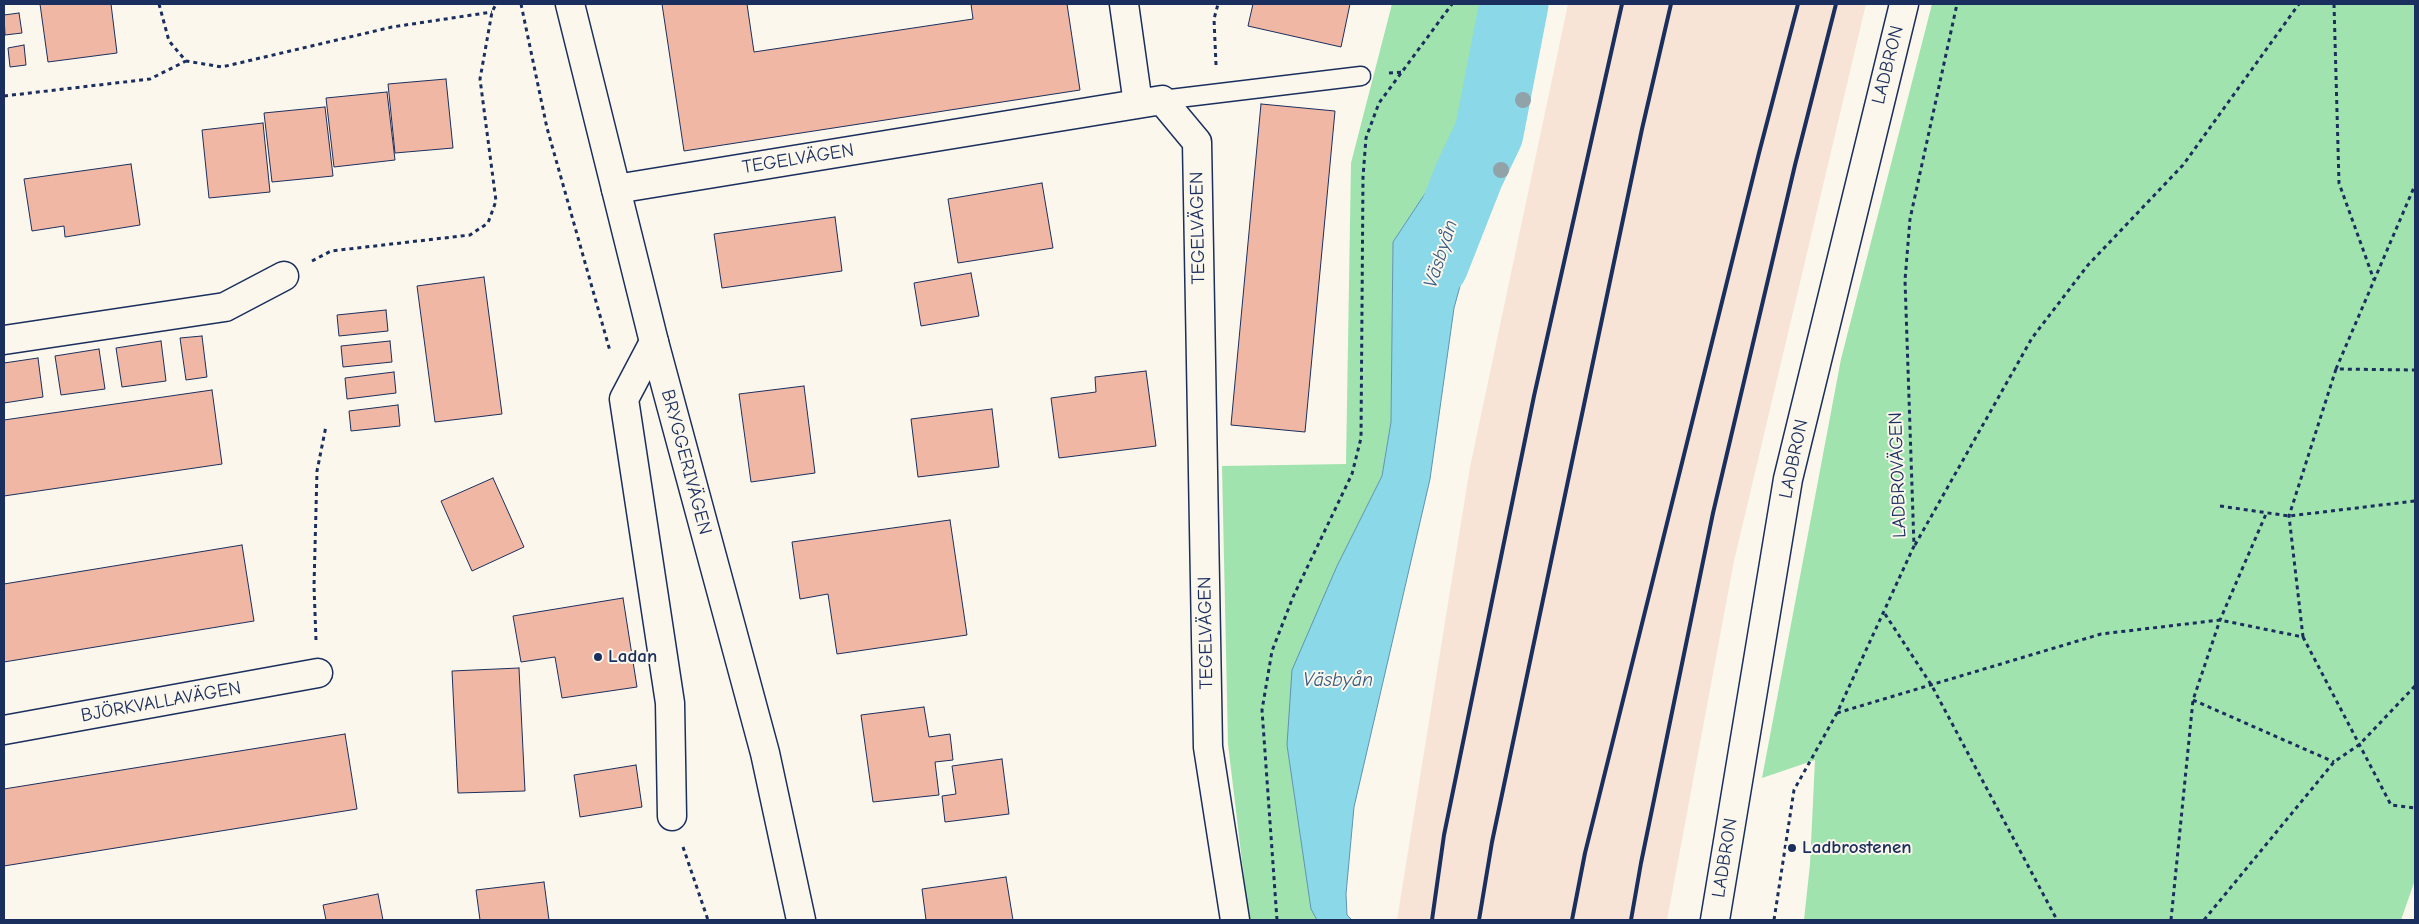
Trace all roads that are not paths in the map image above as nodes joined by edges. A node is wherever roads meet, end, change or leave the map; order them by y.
1 (570, 4) edge
2 (1124, 4) edge
3 (1904, 4) edge
4 (1362, 76) dead end
5 (1150, 102) junction
6 (616, 189) junction
7 (284, 276) road end
8 (4, 340) edge
9 (654, 342) junction
10 (318, 673) road end
11 (4, 730) edge
12 (672, 816) road end
13 (800, 920) edge
14 (1235, 920) edge
15 (1715, 920) edge

1 - 6 street, BRYGGERIVÄGEN
2 - 5 street
3 - 15 street, LADBRON
4 - 5 lane
5 - 6 street, TEGELVÄGEN
5 - 14 street, TEGELVÄGEN
6 - 9 street, BRYGGERIVÄGEN
7 - 8 street
9 - 12 street
9 - 13 street, BRYGGERIVÄGEN
10 - 11 street, BJÖRKVALLAVÄGEN

